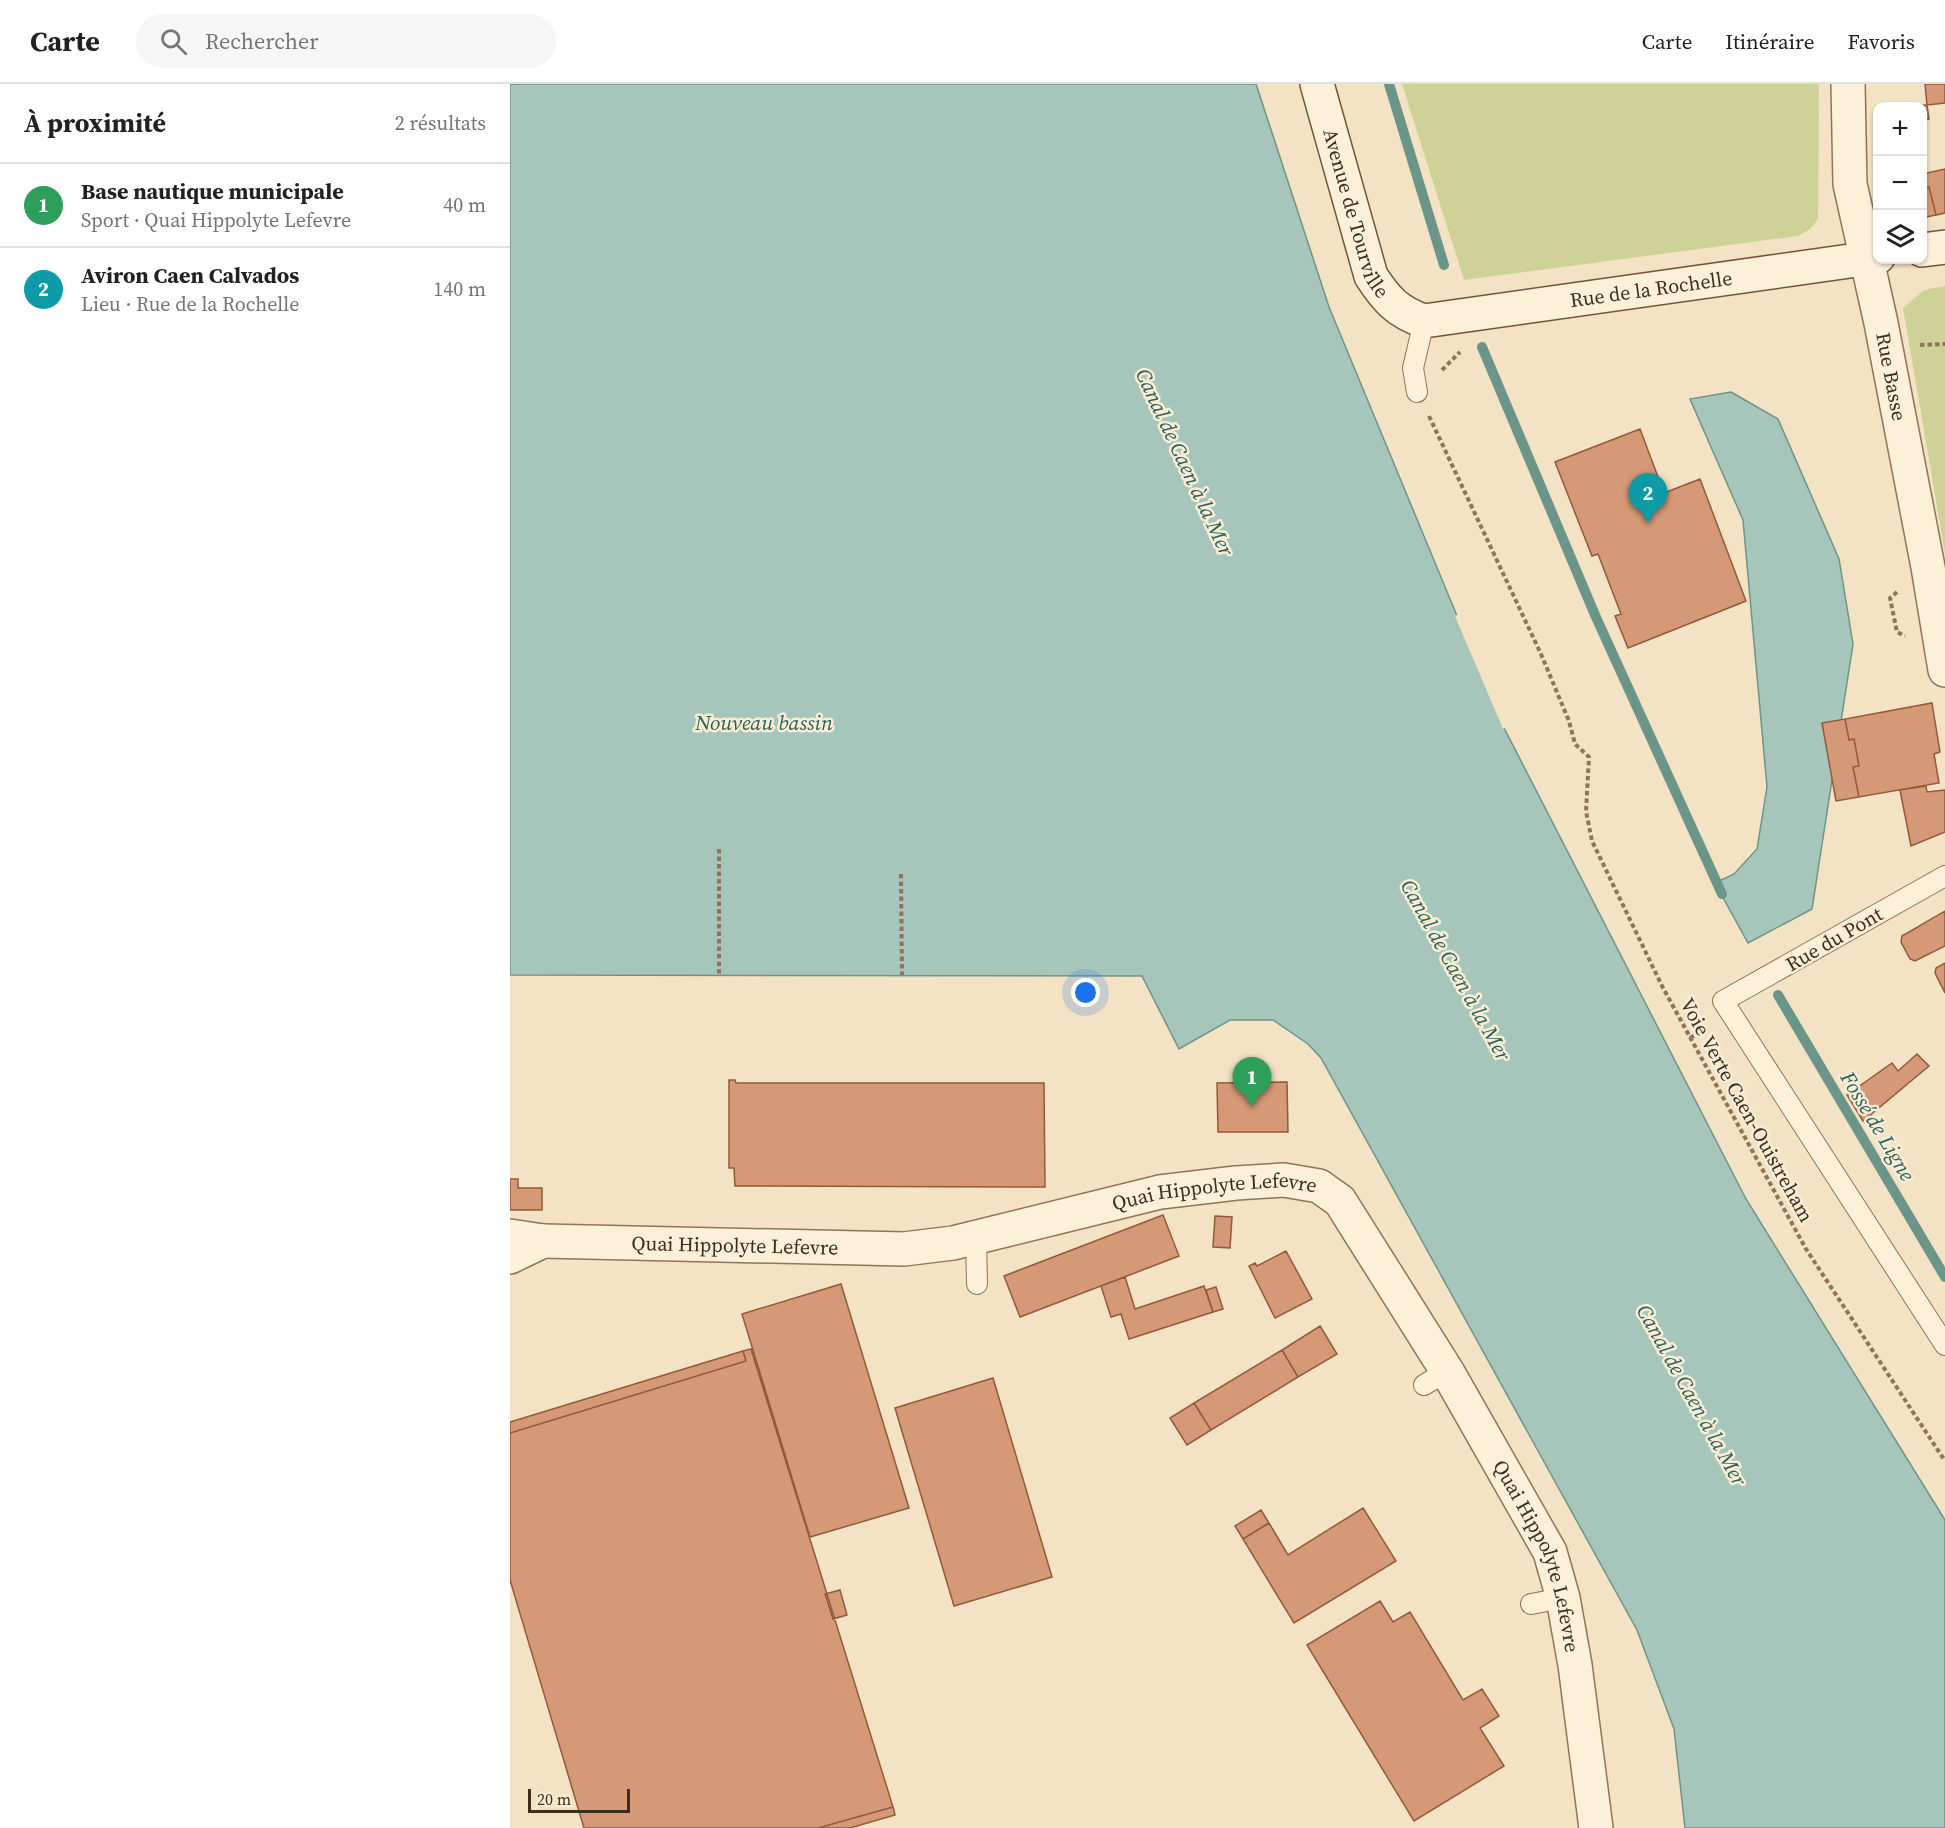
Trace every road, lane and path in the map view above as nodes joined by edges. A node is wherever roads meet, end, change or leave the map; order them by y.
1 (1317, 84) edge
2 (1848, 84) edge
3 (1945, 247) edge
4 (1927, 249) edge
5 (1871, 257) edge
6 (1424, 321) junction
7 (1912, 341) dead end
8 (1945, 344) edge
9 (1417, 392) joint
10 (1890, 598) dead end
11 (1897, 632) dead end
12 (1945, 670) edge
13 (719, 849) dead end
14 (901, 874) dead end
15 (1945, 876) edge
16 (902, 975) dead end
17 (719, 976) dead end
18 (510, 1236) edge
19 (975, 1237) junction
20 (543, 1241) junction
21 (510, 1257) edge
22 (977, 1284) dead end
23 (1945, 1345) edge
24 (1945, 1461) edge
25 (1563, 1598) junction
26 (1531, 1604) dead end
27 (1596, 1828) edge

1 - 6 street, Avenue de Tourville
2 - 5 street, Rue Basse
3 - 4 street
5 - 6 street, Rue de la Rochelle
5 - 12 street, Rue Basse
6 - 9 lane
7 - 8 path
9 - 24 path, Voie Verte Caen-Ouistreham
10 - 11 path
13 - 17 path
14 - 16 path
15 - 23 lane, Rue du Pont
18 - 20 street, Quai Hippolyte Lefevre
19 - 20 street, Quai Hippolyte Lefevre
19 - 22 lane
19 - 25 street, Quai Hippolyte Lefevre
20 - 21 street, Quai Hippolyte Lefevre
25 - 26 lane
25 - 27 street, Quai Hippolyte Lefevre

